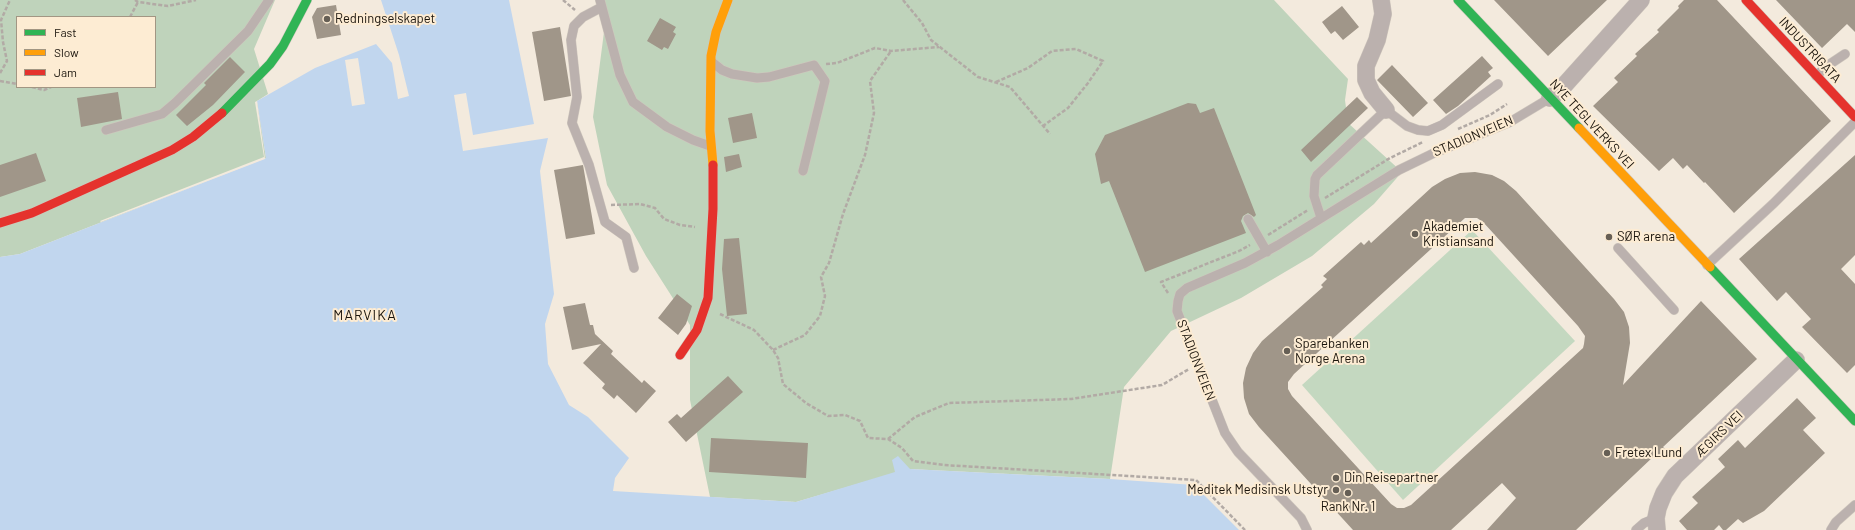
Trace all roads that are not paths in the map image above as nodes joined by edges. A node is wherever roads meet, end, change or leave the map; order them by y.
1 (269, 0) edge
2 (307, 0) edge
3 (728, 0) edge
4 (1381, 0) edge
5 (1458, 0) edge
6 (1641, 0) edge
7 (1746, 0) edge
8 (600, 4) edge
9 (1846, 54) dead end
10 (711, 61) junction
11 (1816, 76) junction
12 (1498, 84) dead end
13 (1550, 98) junction
14 (1386, 110) junction
15 (1855, 118) edge
16 (1855, 122) edge
17 (106, 130) dead end
18 (710, 146) junction
19 (803, 171) dead end
20 (1321, 218) junction
21 (1248, 219) dead end
22 (0, 223) edge
23 (1618, 248) dead end
24 (1266, 252) junction
25 (1707, 265) junction
26 (634, 268) dead end
27 (1674, 310) dead end
28 (680, 354) dead end
29 (1796, 360) junction
30 (1855, 421) edge
31 (1855, 505) edge
32 (1657, 524) edge
33 (1307, 530) edge
34 (1636, 530) edge
35 (1831, 530) edge

1 - 17 lane
2 - 22 street
3 - 10 street
4 - 14 street, STADIONVEIEN
5 - 13 street, NYE TEGLVERKS VEI
6 - 13 street, STADIONVEIEN
7 - 11 street, INDUSTRIGATA
8 - 18 lane
8 - 26 lane
9 - 11 lane
10 - 18 street
10 - 19 lane
11 - 15 street, INDUSTRIGATA
12 - 14 lane, STADIONVEIEN
13 - 20 lane, STADIONVEIEN
13 - 25 street, NYE TEGLVERKS VEI
14 - 20 lane
16 - 25 lane
18 - 28 street
20 - 24 lane, STADIONVEIEN
21 - 24 lane
23 - 27 lane
24 - 33 lane, STADIONVEIEN
25 - 29 street, NYE TEGLVERKS VEI
29 - 30 street, NYE TEGLVERKS VEI
29 - 32 street, ÆGIRS VEI
31 - 35 lane
32 - 34 lane, ÆGIRS VEI

